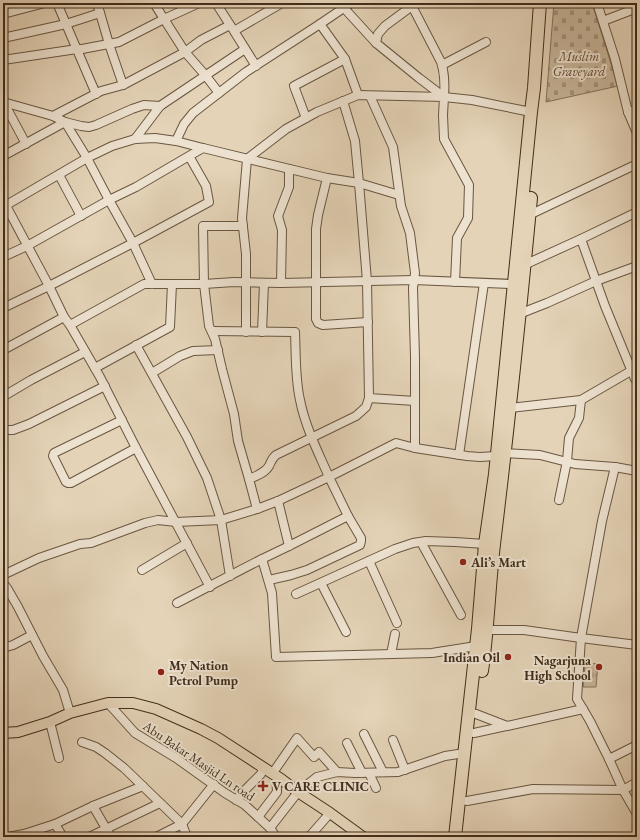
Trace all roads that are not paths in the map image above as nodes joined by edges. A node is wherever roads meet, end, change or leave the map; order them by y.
1 (45, 3) edge
2 (57, 3) edge
3 (97, 3) edge
4 (154, 3) edge
5 (199, 3) edge
6 (216, 3) edge
7 (282, 3) edge
8 (351, 3) edge
9 (540, 3) edge
10 (547, 3) edge
11 (597, 3) edge
12 (414, 4) edge
13 (344, 8) junction
14 (637, 8) edge
15 (100, 13) junction
16 (3, 14) edge
17 (164, 19) junction
18 (603, 21) junction
19 (66, 24) junction
20 (320, 24) junction
21 (232, 28) junction
22 (3, 38) edge
23 (486, 42) dead end
24 (376, 43) junction
25 (109, 44) junction
26 (77, 49) junction
27 (245, 49) junction
28 (185, 52) junction
29 (344, 59) junction
30 (3, 60) edge
31 (442, 65) junction
32 (256, 66) junction
33 (206, 76) junction
34 (123, 85) junction
35 (219, 92) junction
36 (96, 94) junction
37 (358, 95) junction
38 (370, 96) junction
39 (444, 97) junction
40 (343, 101) junction
41 (3, 102) edge
42 (160, 106) junction
43 (637, 110) edge
44 (531, 112) junction
45 (628, 112) junction
46 (53, 116) junction
47 (306, 118) junction
48 (65, 122) junction
49 (637, 133) edge
50 (135, 139) junction
51 (176, 141) junction
52 (26, 144) junction
53 (202, 148) junction
54 (3, 156) edge
55 (189, 156) junction
56 (87, 158) junction
57 (247, 159) junction
58 (637, 164) edge
59 (289, 169) junction
60 (59, 175) junction
61 (327, 178) junction
62 (359, 183) junction
63 (399, 195) junction
64 (109, 200) junction
65 (4, 204) edge
66 (637, 212) edge
67 (529, 214) junction
68 (80, 216) junction
69 (243, 226) junction
70 (581, 239) junction
71 (133, 242) junction
72 (27, 246) junction
73 (3, 257) edge
74 (524, 265) junction
75 (637, 266) edge
76 (414, 280) junction
77 (596, 281) junction
78 (246, 282) junction
79 (316, 282) junction
80 (367, 282) junction
81 (455, 282) junction
82 (264, 283) junction
83 (281, 283) junction
84 (484, 283) junction
85 (152, 284) junction
86 (172, 284) junction
87 (204, 284) junction
88 (514, 284) junction
89 (49, 286) junction
90 (3, 308) edge
91 (519, 314) junction
92 (64, 316) junction
93 (368, 322) junction
94 (70, 325) junction
95 (212, 331) junction
96 (246, 332) junction
97 (262, 332) junction
98 (136, 345) junction
99 (3, 350) edge
100 (218, 350) junction
101 (85, 352) junction
102 (94, 368) junction
103 (634, 369) edge
104 (152, 373) junction
105 (637, 381) edge
106 (105, 386) junction
107 (4, 396) dead end
108 (369, 398) junction
109 (581, 400) junction
110 (415, 401) junction
111 (510, 408) junction
112 (122, 420) junction
113 (3, 430) edge
114 (312, 438) junction
115 (136, 448) junction
116 (415, 448) junction
117 (459, 455) junction
118 (500, 455) junction
119 (567, 461) junction
120 (615, 467) junction
121 (637, 471) edge
122 (329, 477) junction
123 (249, 479) junction
124 (559, 500) dead end
125 (278, 501) junction
126 (257, 509) junction
127 (348, 516) junction
128 (222, 520) junction
129 (176, 522) junction
130 (421, 542) junction
131 (187, 543) junction
132 (485, 544) junction
133 (289, 546) junction
134 (262, 559) junction
135 (368, 561) junction
136 (142, 570) dead end
137 (3, 575) edge
138 (230, 576) junction
139 (269, 580) junction
140 (3, 583) edge
141 (322, 583) junction
142 (210, 587) junction
143 (296, 594) dead end
144 (178, 603) dead end
145 (461, 615) dead end
146 (397, 624) dead end
147 (483, 629) junction
148 (346, 632) dead end
149 (395, 634) dead end
150 (32, 635) junction
151 (581, 638) junction
152 (637, 645) edge
153 (476, 646) junction
154 (3, 648) edge
155 (391, 654) junction
156 (108, 704) junction
157 (583, 709) junction
158 (70, 713) junction
159 (476, 714) junction
160 (50, 722) junction
161 (507, 726) junction
162 (3, 733) edge
163 (474, 733) junction
164 (364, 734) dead end
165 (393, 740) dead end
166 (82, 742) dead end
167 (347, 743) dead end
168 (637, 745) edge
169 (464, 753) junction
170 (59, 758) dead end
171 (609, 759) junction
172 (263, 768) junction
173 (405, 770) junction
174 (337, 772) junction
175 (383, 772) junction
176 (366, 773) junction
177 (277, 776) junction
178 (637, 782) edge
179 (214, 784) junction
180 (143, 786) junction
181 (376, 788) dead end
182 (623, 790) junction
183 (298, 792) junction
184 (236, 800) junction
185 (466, 801) junction
186 (160, 803) junction
187 (634, 803) edge
188 (92, 806) junction
189 (330, 813) junction
190 (637, 814) edge
191 (258, 817) junction
192 (56, 824) junction
193 (182, 824) junction
194 (270, 828) junction
195 (106, 829) junction
196 (25, 836) edge
197 (8, 837) edge
198 (63, 837) edge
199 (90, 837) edge
200 (111, 837) edge
201 (156, 837) edge
202 (187, 837) edge
203 (276, 837) edge
204 (309, 837) edge
205 (363, 837) edge
206 (454, 837) edge
207 (461, 837) edge

1 - 16 street
2 - 19 street
3 - 15 street
4 - 17 street
5 - 17 street
6 - 21 street
7 - 21 street
8 - 13 street
9 - 44 highway
10 - 67 highway
11 - 18 street
12 - 24 street
12 - 31 street
13 - 20 street
13 - 24 street
14 - 18 street
15 - 19 street
15 - 25 street
17 - 25 street
17 - 28 street
18 - 45 street
19 - 22 street
19 - 26 street
20 - 29 street
20 - 32 street
21 - 27 street
21 - 28 street
23 - 31 street
24 - 39 street
25 - 26 street
25 - 34 street
26 - 30 street
26 - 36 street
27 - 32 street
27 - 33 street
28 - 33 street
28 - 34 street
29 - 37 street
29 - 47 street
31 - 39 street
32 - 35 street
33 - 35 street
33 - 42 street
34 - 36 street
35 - 51 street
36 - 46 street
37 - 38 street
37 - 40 street
38 - 39 street
38 - 63 street
39 - 44 street
39 - 81 street
40 - 47 street
40 - 62 street
41 - 46 street
41 - 52 street
42 - 48 street
42 - 50 street
43 - 45 street
44 - 88 highway
45 - 49 street
46 - 48 street
47 - 57 street
48 - 52 street
48 - 56 street
50 - 51 street
50 - 56 street
51 - 53 street
52 - 54 street
53 - 55 street
53 - 57 street
55 - 64 street
55 - 71 street
56 - 60 street
56 - 64 street
57 - 59 street
57 - 69 street
58 - 67 street
59 - 61 street
59 - 83 street
60 - 65 street
60 - 68 street
61 - 62 street
61 - 79 street
62 - 63 street
62 - 80 street
63 - 76 street
64 - 68 street
64 - 71 street
65 - 72 street
66 - 70 street
67 - 74 highway
68 - 72 street
69 - 78 street
69 - 87 street
70 - 74 street
70 - 77 street
71 - 85 street
71 - 89 street
72 - 73 street
72 - 89 street
74 - 91 highway
75 - 77 street
76 - 80 street
76 - 81 street
76 - 110 street
77 - 91 street
77 - 103 street
78 - 82 street
78 - 87 street
78 - 96 street
79 - 80 street
79 - 83 street
79 - 93 street
80 - 93 street
81 - 84 street
82 - 83 street
82 - 97 street
84 - 88 street
84 - 117 street
85 - 86 street
85 - 94 street
86 - 87 street
86 - 98 street
87 - 95 street
88 - 118 highway
89 - 90 street
89 - 92 street
91 - 111 highway
92 - 94 street
92 - 99 street
93 - 108 street
94 - 101 street
95 - 96 street
95 - 100 street
96 - 97 street
97 - 114 street
98 - 102 street
98 - 104 street
100 - 104 street
100 - 123 street
101 - 102 street
101 - 107 street
102 - 106 street
103 - 105 street
103 - 109 street
104 - 128 street
106 - 112 street
106 - 113 street
108 - 110 street
108 - 114 street
109 - 111 street
109 - 119 street
110 - 116 street
111 - 118 highway
112 - 115 street
112 - 115 street
114 - 122 street
114 - 123 street
115 - 129 street
116 - 117 street
116 - 122 street
117 - 118 street
118 - 119 street
118 - 132 highway
118 - 147 highway
119 - 120 street
119 - 124 street
120 - 121 street
120 - 151 street
122 - 125 street
122 - 127 street
123 - 126 street
125 - 126 street
125 - 133 street
126 - 128 street
127 - 133 street
127 - 139 street
128 - 129 street
128 - 138 street
129 - 131 street
129 - 137 street
130 - 132 street
130 - 135 street
130 - 145 street
131 - 136 street
131 - 142 street
132 - 147 highway
133 - 134 street
134 - 138 street
134 - 139 street
135 - 141 street
135 - 146 street
138 - 142 street
139 - 155 street
140 - 150 street
141 - 143 street
141 - 148 street
142 - 144 street
147 - 151 street
147 - 153 highway
147 - 159 highway
149 - 155 street
150 - 154 street
150 - 158 street
151 - 152 street
151 - 157 street
153 - 155 street
153 - 169 highway
156 - 158 main road
156 - 172 main road
156 - 179 street, Abu Bakar Masjid Ln road
157 - 161 street
157 - 171 street
158 - 160 main road
159 - 161 street
159 - 163 highway
160 - 162 main road
160 - 170 street
161 - 163 street
163 - 185 highway
164 - 175 street
165 - 173 street
166 - 180 street
167 - 176 street
168 - 171 street
169 - 173 street
169 - 206 highway
171 - 182 street
172 - 177 main road
172 - 184 street
173 - 175 street
174 - 176 street
174 - 177 street
174 - 183 street
175 - 176 street
176 - 181 street
177 - 183 main road
177 - 191 street
178 - 182 street
179 - 184 street, Abu Bakar Masjid Ln road
179 - 193 street
180 - 186 street
180 - 188 street
182 - 185 street
182 - 187 street
183 - 189 main road
183 - 194 street
184 - 191 street, Abu Bakar Masjid Ln road
185 - 207 highway
186 - 193 street
186 - 195 street
187 - 190 street
188 - 192 street
188 - 195 street
189 - 204 street
189 - 205 main road
191 - 194 street, Abu Bakar Masjid Ln road
192 - 196 street
192 - 198 street
193 - 201 street
193 - 202 street
194 - 203 street, Abu Bakar Masjid Ln road
195 - 199 street
195 - 200 street
196 - 197 street

